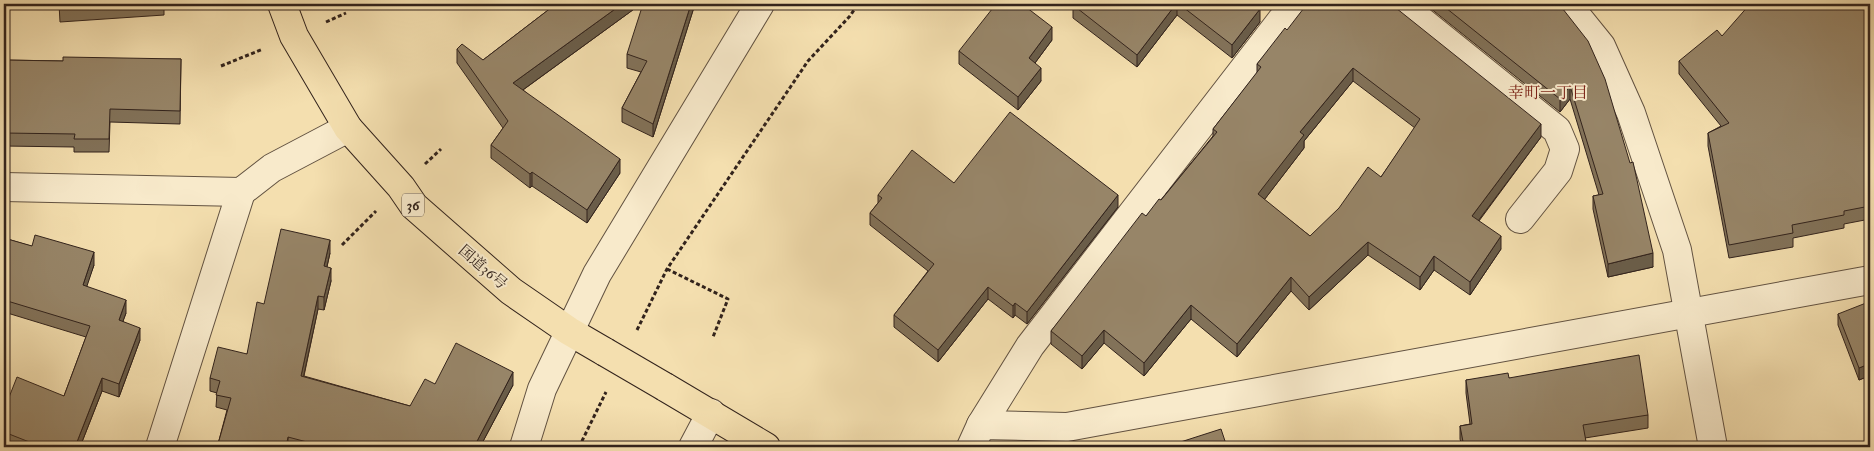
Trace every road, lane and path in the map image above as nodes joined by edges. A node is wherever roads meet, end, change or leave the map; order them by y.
1 (282, 4) edge
2 (760, 4) edge
3 (858, 4) edge
4 (1294, 4) edge
5 (1400, 4) edge
6 (1567, 4) edge
7 (348, 128) junction
8 (4, 187) edge
9 (241, 192) junction
10 (1520, 219) dead end
11 (667, 269) junction
12 (1870, 280) edge
13 (1689, 313) junction
14 (570, 331) junction
15 (636, 331) dead end
16 (713, 337) dead end
17 (610, 385) dead end
18 (711, 413) junction
19 (976, 436) edge
20 (160, 447) edge
21 (524, 447) edge
22 (579, 447) edge
23 (693, 447) edge
24 (766, 447) edge
25 (1713, 447) edge

1 - 7 highway, 国道36号 / 36
2 - 14 street
3 - 11 path
4 - 19 street
5 - 10 street
6 - 13 street
7 - 9 street
7 - 14 highway, 国道36号 / 36
8 - 9 street
9 - 20 street
11 - 15 path
11 - 16 path
12 - 13 street
13 - 19 street
13 - 25 street
14 - 18 highway, 国道36号 / 36, bridge
14 - 21 street
17 - 22 path
18 - 23 street
18 - 24 highway, 国道36号 / 36

